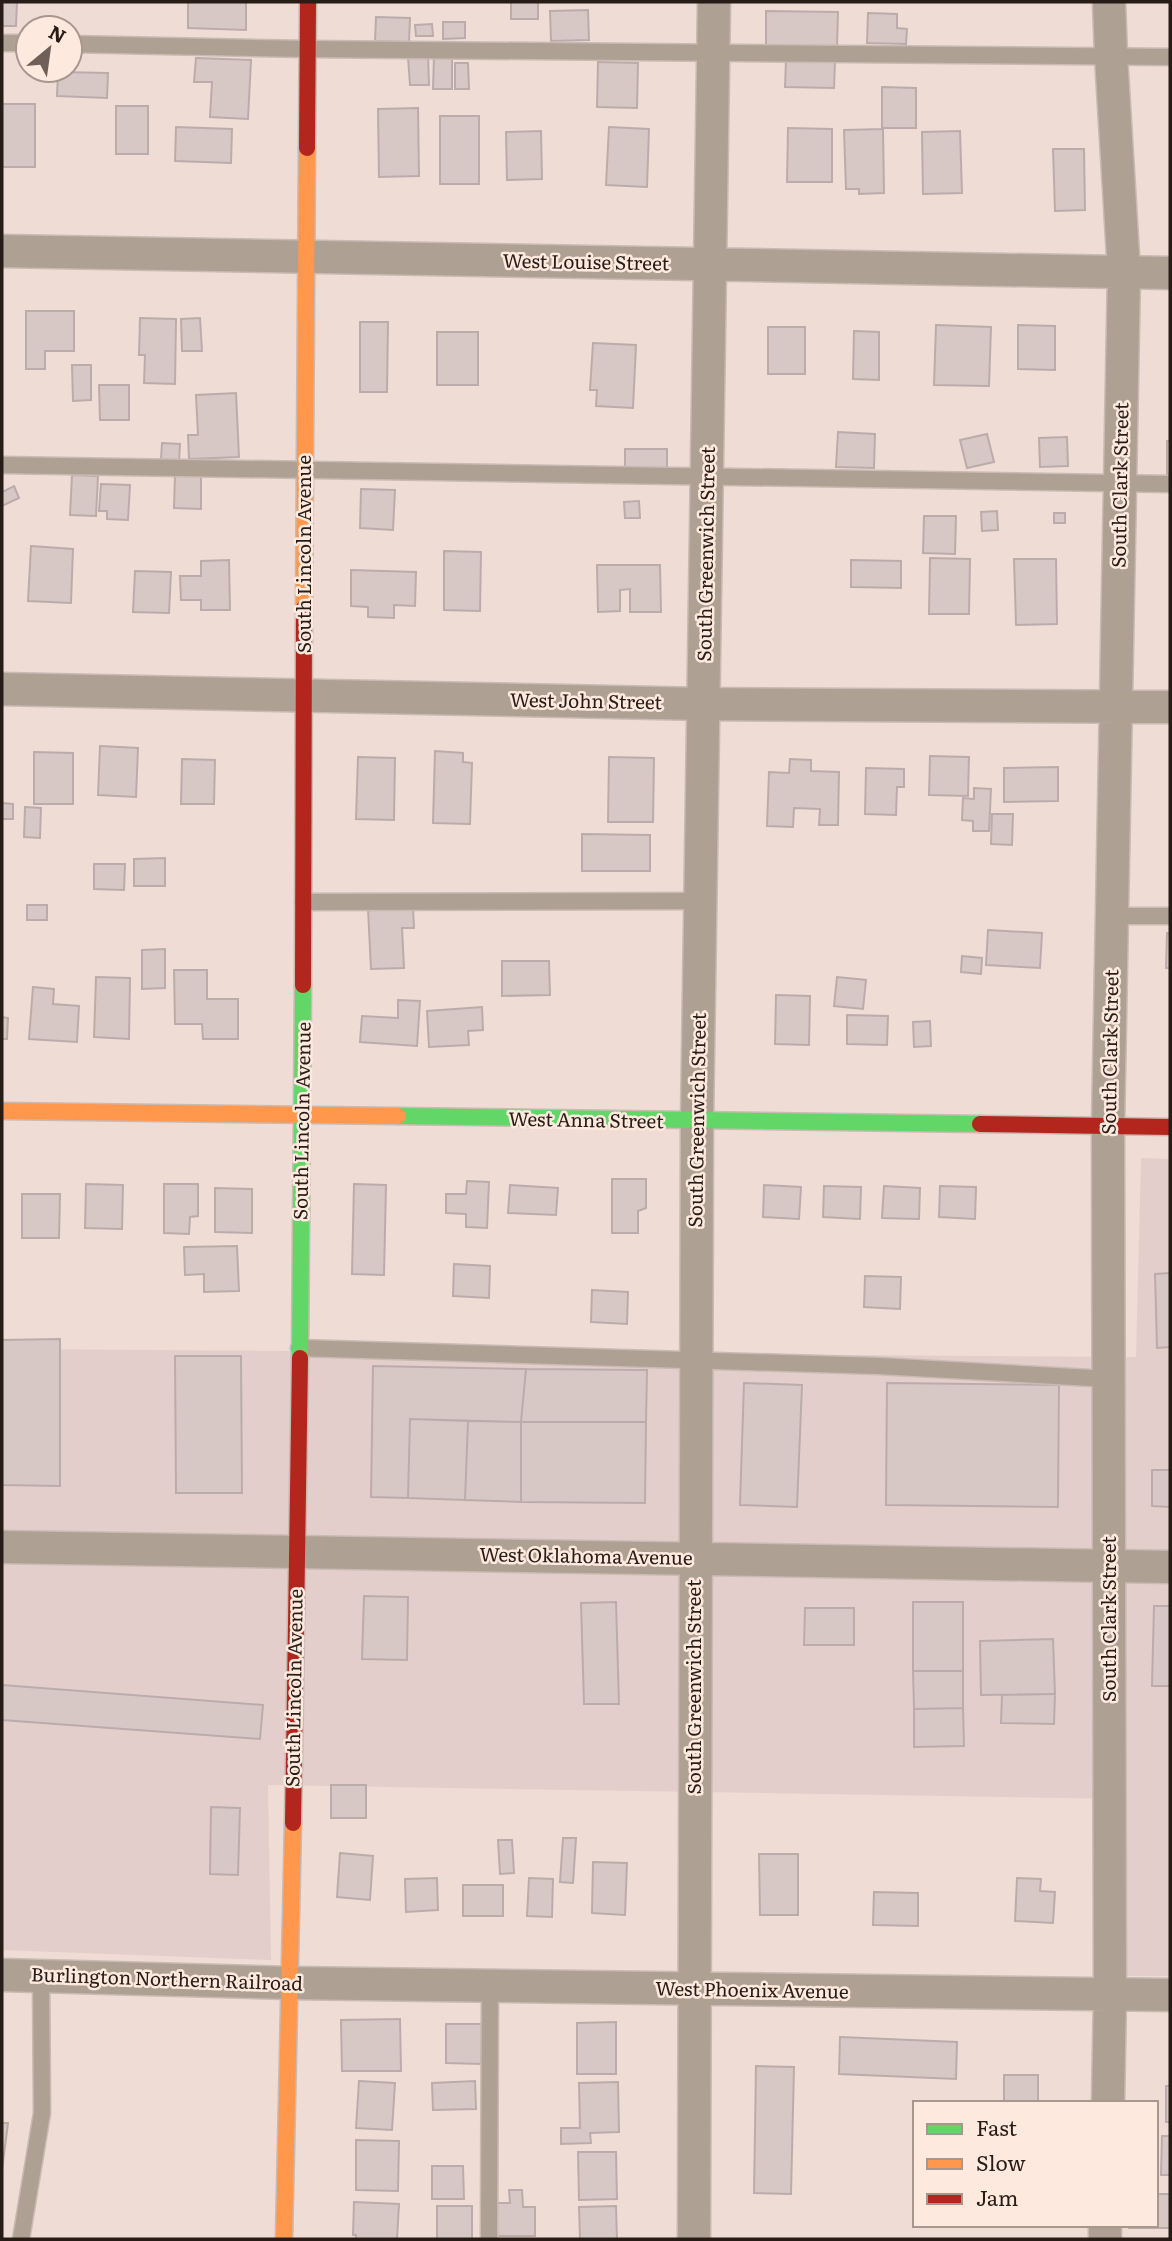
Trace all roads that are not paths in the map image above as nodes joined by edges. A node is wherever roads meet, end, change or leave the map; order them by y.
1 (308, 2) edge
2 (714, 2) edge
3 (1109, 2) edge
4 (84, 44) edge
5 (307, 49) junction
6 (714, 54) junction
7 (1111, 57) junction
8 (1170, 57) edge
9 (2, 251) edge
10 (305, 257) junction
11 (710, 264) junction
12 (1124, 272) junction
13 (1170, 273) edge
14 (2, 465) edge
15 (304, 470) junction
16 (707, 476) junction
17 (1120, 483) junction
18 (1170, 484) edge
19 (2, 689) edge
20 (303, 695) junction
21 (704, 704) junction
22 (1116, 706) junction
23 (1170, 707) edge
24 (700, 901) junction
25 (303, 902) junction
26 (1112, 916) junction
27 (1170, 916) edge
28 (2, 1111) edge
29 (302, 1116) junction
30 (697, 1121) junction
31 (1108, 1126) junction
32 (1170, 1127) edge
33 (299, 1348) junction
34 (695, 1360) junction
35 (1109, 1379) junction
36 (2, 1547) edge
37 (296, 1551) junction
38 (694, 1558) junction
39 (1109, 1566) junction
40 (1170, 1567) edge
41 (2, 1975) edge
42 (41, 1976) junction
43 (290, 1983) junction
44 (333, 1984) joint
45 (490, 1986) junction
46 (694, 1989) junction
47 (1110, 1994) junction
48 (1170, 1995) edge
49 (1108, 2101) edge
50 (21, 2239) edge
51 (284, 2239) edge
52 (489, 2239) edge
53 (694, 2239) edge

1 - 5 street, South Lincoln Avenue
2 - 6 street, South Greenwich Street
3 - 7 street, South Clark Street
4 - 5 lane
5 - 6 lane
5 - 10 street, South Lincoln Avenue
6 - 7 lane
6 - 11 street, South Greenwich Street
7 - 8 lane
7 - 12 street, South Clark Street
9 - 10 street, West Louise Street
10 - 11 street, West Louise Street
10 - 15 street, South Lincoln Avenue
11 - 12 street, West Louise Street
11 - 16 street, South Greenwich Street
12 - 13 street, West Louise Street
12 - 17 street, South Clark Street
14 - 15 lane
15 - 16 lane
15 - 20 street, South Lincoln Avenue
16 - 17 lane
16 - 21 street, South Greenwich Street
17 - 18 lane
17 - 22 street, South Clark Street
19 - 20 street, West John Street
20 - 21 street, West John Street
20 - 25 street, South Lincoln Avenue
21 - 22 street, West John Street
21 - 24 street, South Greenwich Street
22 - 23 street, West John Street
22 - 26 street, South Clark Street
24 - 25 lane
24 - 30 street, South Greenwich Street
25 - 29 street, South Lincoln Avenue
26 - 27 lane
26 - 31 street, South Clark Street
28 - 29 street, West Anna Street
29 - 30 street, West Anna Street
29 - 33 street, South Lincoln Avenue
30 - 31 street, West Anna Street
30 - 34 street, South Greenwich Street
31 - 32 street, West Anna Street
31 - 35 street, South Clark Street
33 - 34 lane
33 - 37 street, South Lincoln Avenue
34 - 35 lane
34 - 38 street, South Greenwich Street
35 - 39 street, South Clark Street
36 - 37 street, West Oklahoma Avenue
37 - 38 street, West Oklahoma Avenue
37 - 43 street, South Lincoln Avenue
38 - 39 street, West Oklahoma Avenue
38 - 46 street, South Greenwich Street
39 - 40 street, West Oklahoma Avenue
39 - 47 street, South Clark Street
41 - 42 street, Burlington Northern Railroad
42 - 43 street, Burlington Northern Railroad
42 - 50 lane
43 - 44 street, Burlington Northern Railroad
43 - 51 street, South Lincoln Avenue
44 - 45 street, West Phoenix Avenue
45 - 46 street, West Phoenix Avenue
45 - 52 lane
46 - 47 street, West Phoenix Avenue
46 - 53 street, South Greenwich Street
47 - 48 street, West Phoenix Avenue
47 - 49 street, South Clark Street

